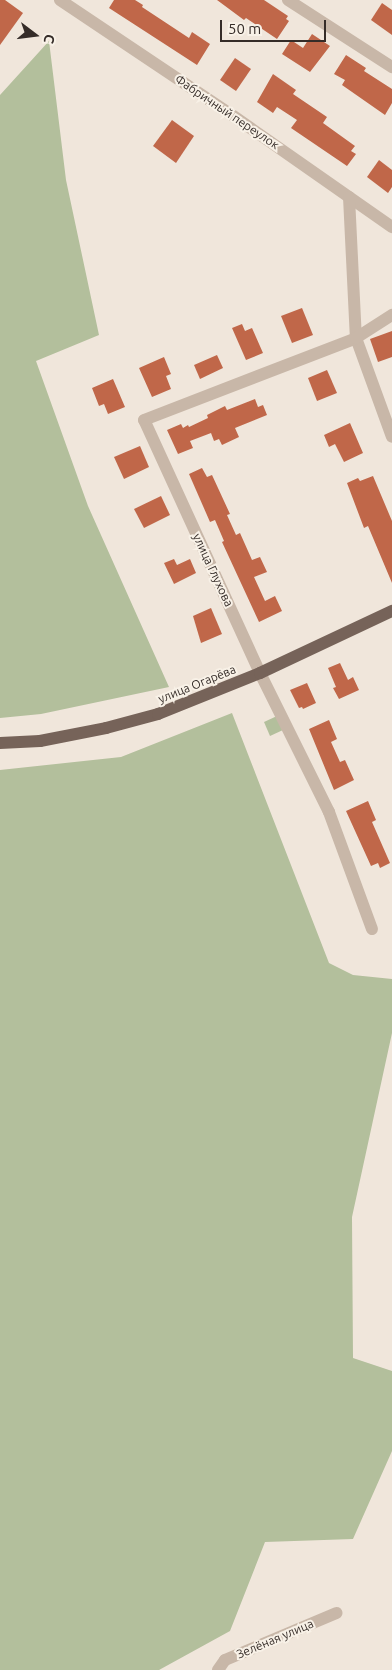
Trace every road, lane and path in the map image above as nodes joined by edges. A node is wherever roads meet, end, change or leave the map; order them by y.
1 (60, 0) edge
2 (288, 0) edge
3 (392, 67) edge
4 (349, 197) junction
5 (392, 227) edge
6 (392, 315) edge
7 (356, 338) junction
8 (392, 437) edge
9 (392, 611) edge
10 (260, 673) junction
11 (0, 743) edge
12 (372, 929) dead end
13 (336, 1613) dead end
14 (218, 1670) edge

1 - 4 street, Фабричный переулок
2 - 3 street
4 - 5 street, Фабричный переулок
4 - 7 street
6 - 7 street
7 - 8 street
7 - 10 street, улица Глухова
9 - 10 main road, улица Огарёва
10 - 11 main road, улица Огарёва
10 - 12 street, улица Глухова
13 - 14 street, Зелёная улица

